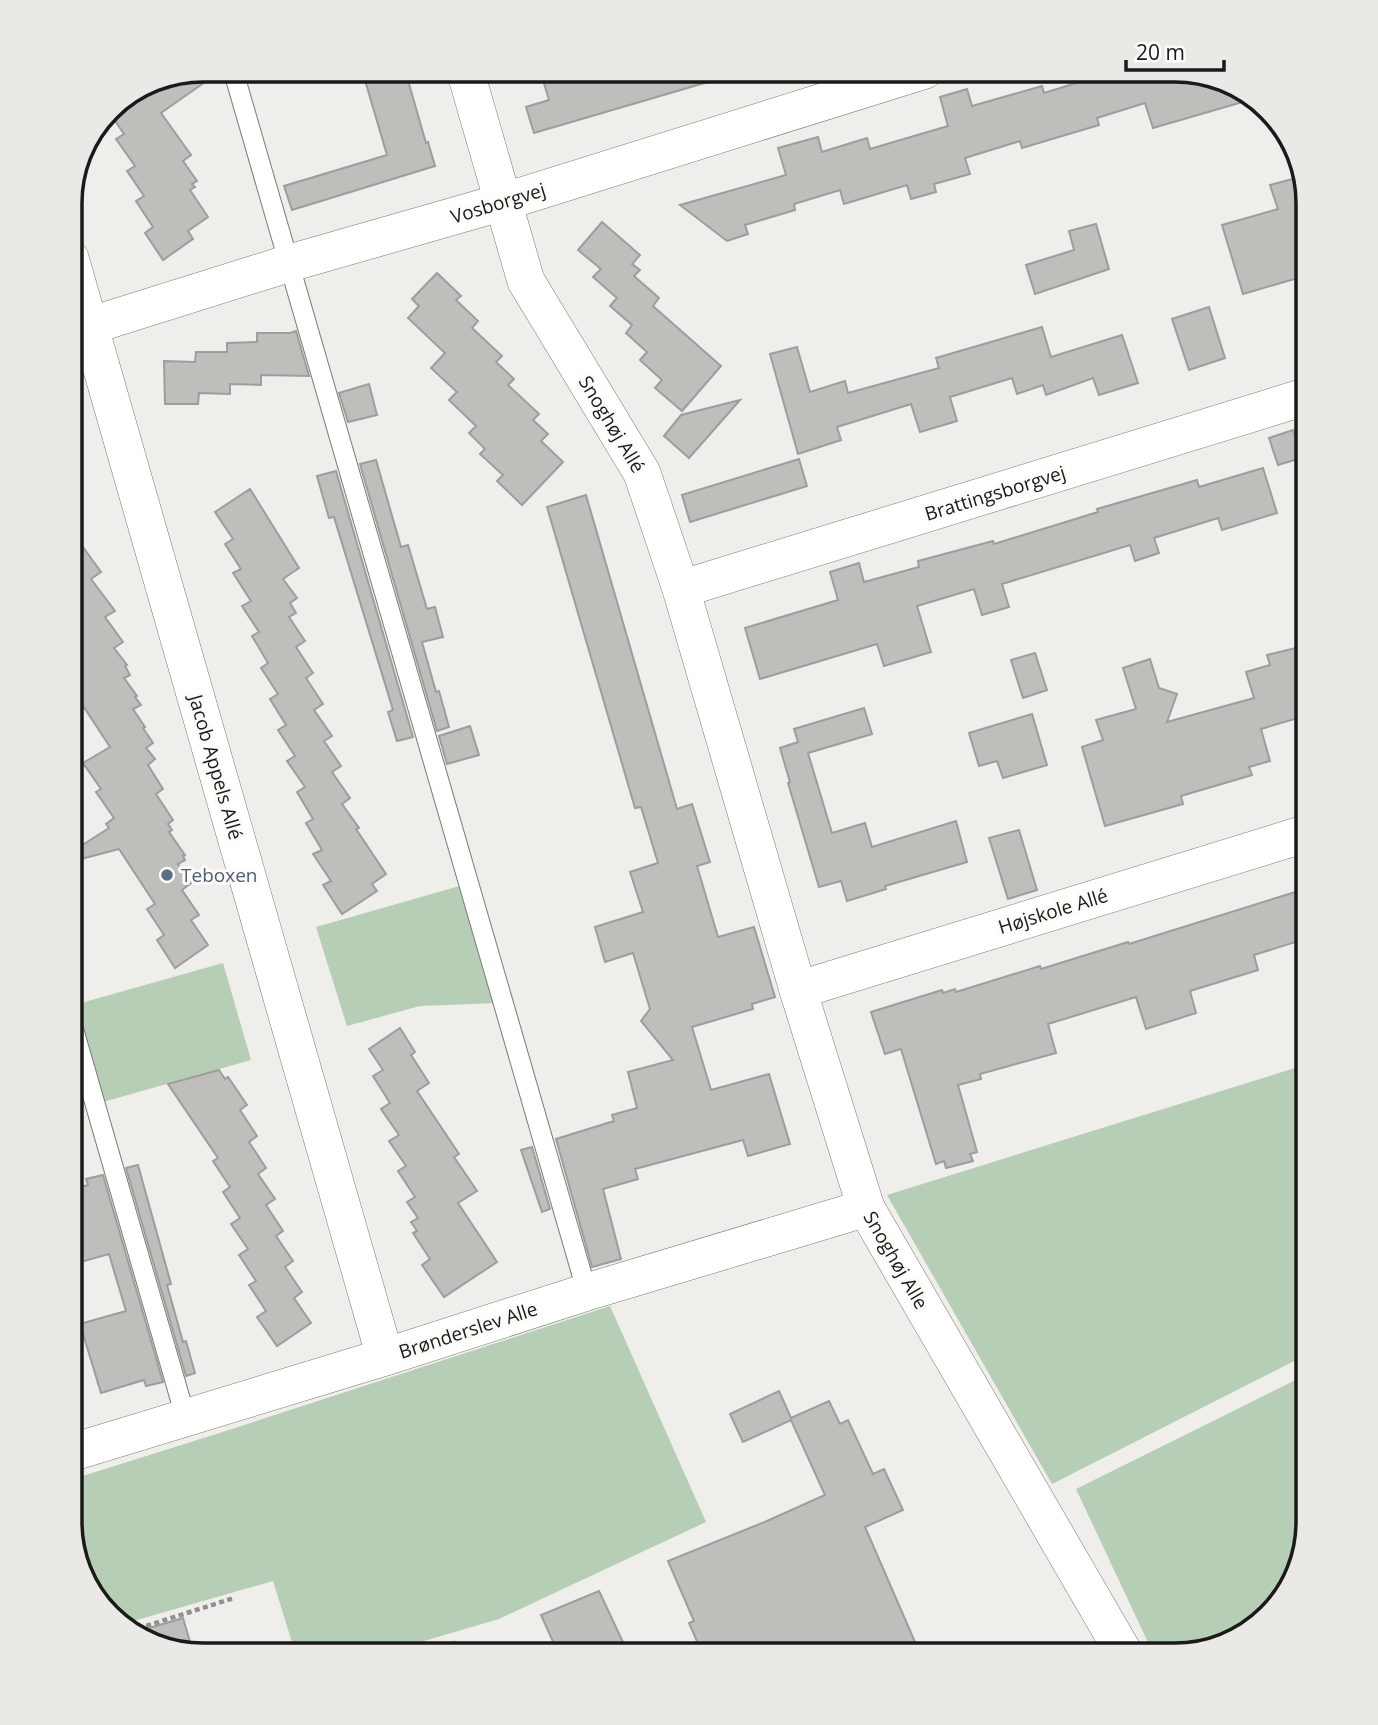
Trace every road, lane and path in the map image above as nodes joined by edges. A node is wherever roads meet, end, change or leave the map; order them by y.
1 (237, 82) edge
2 (468, 82) edge
3 (884, 83) edge
4 (503, 202) junction
5 (290, 263) junction
6 (83, 328) edge
7 (83, 339) edge
8 (1296, 400) edge
9 (681, 589) junction
10 (738, 789) joint
11 (1296, 837) edge
12 (798, 990) junction
13 (82, 1060) edge
14 (866, 1208) junction
15 (587, 1292) junction
16 (385, 1357) junction
17 (186, 1419) junction
18 (82, 1449) edge
19 (234, 1598) dead end
20 (144, 1627) edge
21 (1118, 1643) edge

1 - 5 lane
2 - 4 street, Snoghøj Allé
3 - 4 street, Vosborgvej
4 - 5 street, Vosborgvej
4 - 9 street, Snoghøj Allé
5 - 6 street, Vosborgvej
5 - 15 lane
7 - 16 street, Jacob Appels Allé
8 - 9 street, Brattingsborgvej
9 - 10 street, Snoghøj Allé
10 - 12 street, Snoghøj Alle
11 - 12 street, Højskole Allé
12 - 14 street, Snoghøj Alle
13 - 17 lane
14 - 15 street, Brønderslev Alle
14 - 21 street, Snoghøj Alle
15 - 16 street, Brønderslev Alle
16 - 17 street, Brønderslev Alle
17 - 18 street, Brønderslev Alle
19 - 20 path

